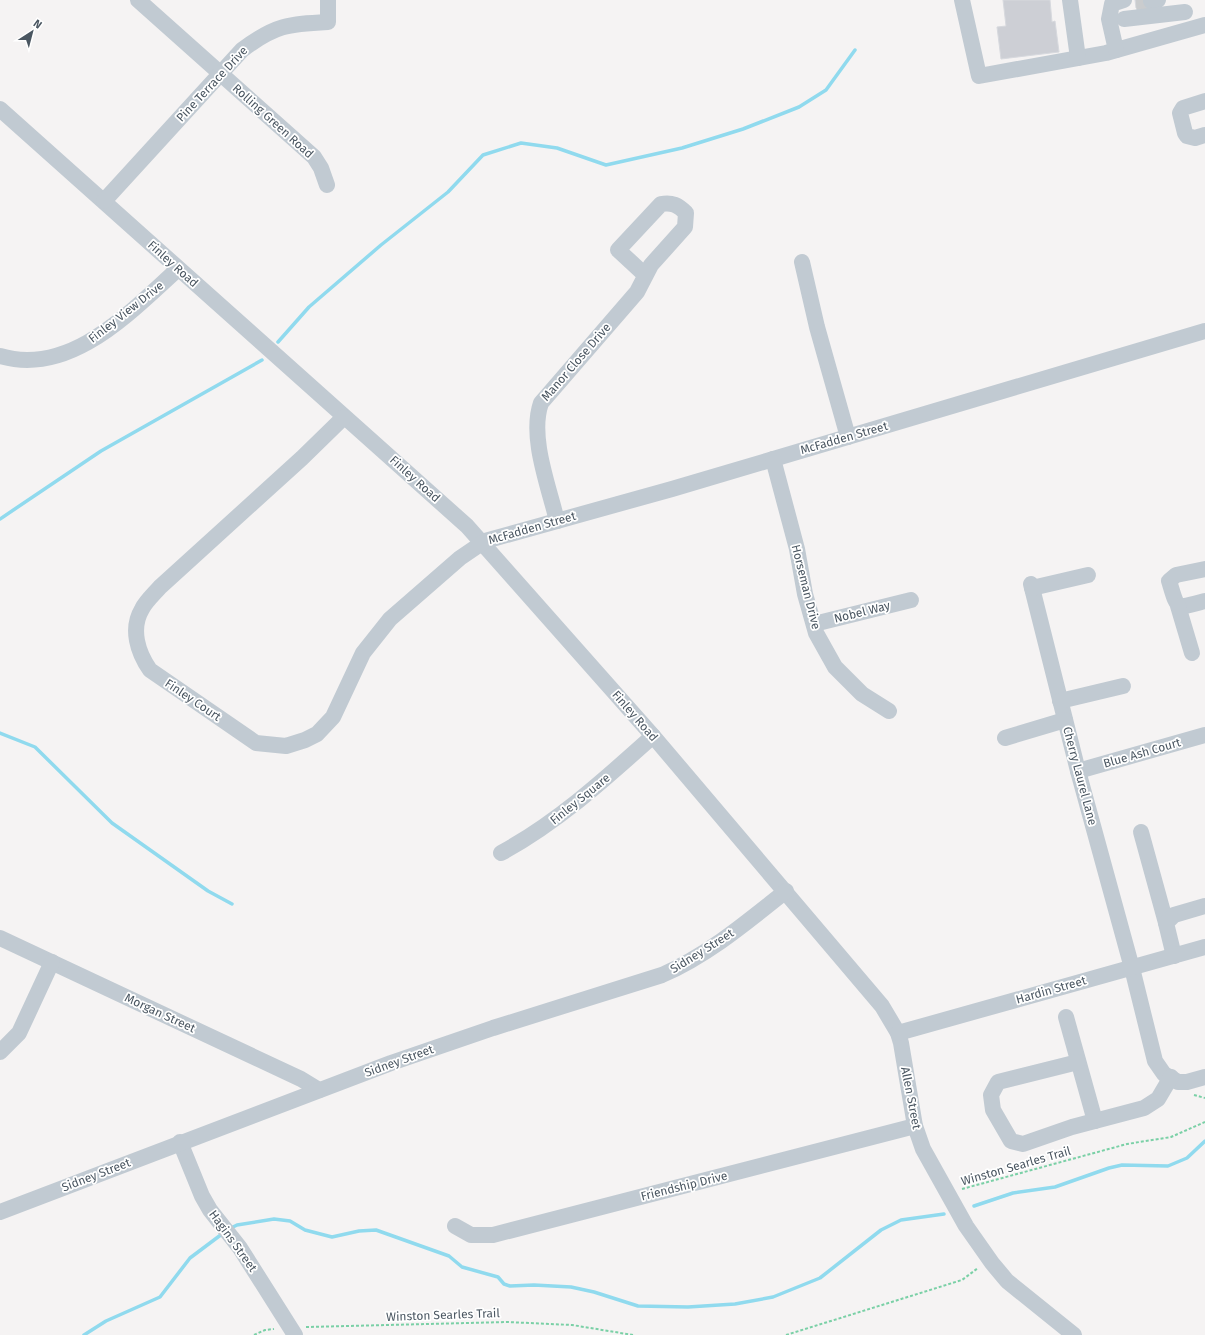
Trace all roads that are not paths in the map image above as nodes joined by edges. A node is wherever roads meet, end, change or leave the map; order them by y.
1 (138, 0) edge
2 (328, 0) edge
3 (962, 0) edge
4 (1070, 0) edge
5 (1184, 5) edge
6 (1140, 6) edge
7 (1205, 25) edge
8 (1188, 30) junction
9 (1121, 49) junction
10 (1078, 58) junction
11 (220, 73) junction
12 (1205, 101) edge
13 (0, 110) edge
14 (1205, 135) edge
15 (327, 185) dead end
16 (104, 201) junction
17 (802, 262) dead end
18 (178, 269) junction
19 (645, 275) junction
20 (1205, 331) edge
21 (0, 356) edge
22 (344, 417) junction
23 (848, 437) junction
24 (773, 459) junction
25 (557, 521) junction
26 (482, 543) junction
27 (1205, 569) edge
28 (1088, 575) dead end
29 (911, 600) dead end
30 (1205, 601) edge
31 (1178, 606) junction
32 (814, 624) junction
33 (1192, 654) dead end
34 (1123, 686) dead end
35 (1060, 701) junction
36 (889, 712) dead end
37 (1065, 720) junction
38 (1205, 735) edge
39 (653, 736) junction
40 (1005, 738) dead end
41 (1078, 771) junction
42 (1141, 832) dead end
43 (501, 853) dead end
44 (786, 891) junction
45 (1205, 906) edge
46 (1166, 923) junction
47 (0, 938) edge
48 (1205, 948) edge
49 (1174, 956) junction
50 (52, 962) junction
51 (1132, 968) junction
52 (1066, 1017) dead end
53 (898, 1034) junction
54 (0, 1052) edge
55 (1078, 1062) junction
56 (1171, 1077) junction
57 (1205, 1077) edge
58 (319, 1090) junction
59 (1095, 1121) junction
60 (915, 1126) junction
61 (180, 1142) junction
62 (0, 1212) edge
63 (455, 1226) dead end
64 (293, 1331) edge
65 (1074, 1335) edge

1 - 11 street, Rolling Green Road
2 - 11 street, Pine Terrace Drive
3 - 10 street
4 - 10 street
5 - 6 street
5 - 6 street
5 - 8 street
6 - 9 street
7 - 8 street
8 - 9 street
9 - 10 street
11 - 15 street, Rolling Green Road
11 - 16 street, Pine Terrace Drive
12 - 14 street
13 - 16 street, Finley Road
16 - 18 street, Finley Road
17 - 23 street
18 - 21 street, Finley View Drive
18 - 22 street, Finley Road
19 - 19 street, Manor Close Drive
19 - 25 street, Manor Close Drive
20 - 23 street, McFadden Street
22 - 26 street, Finley Road
22 - 26 street, Finley Court
23 - 24 street, McFadden Street
24 - 25 street, McFadden Street
24 - 32 street, Horseman Drive
25 - 26 street, McFadden Street
26 - 39 street, Finley Road
27 - 31 street
28 - 35 street, Cherry Laurel Lane
29 - 32 street, Nobel Way
30 - 31 street
31 - 33 street
32 - 36 street, Horseman Drive
34 - 35 street
35 - 37 street, Cherry Laurel Lane
37 - 40 street
37 - 41 street, Cherry Laurel Lane
38 - 41 street, Blue Ash Court
39 - 43 street, Finley Square
39 - 44 street, Finley Road
41 - 51 street, Cherry Laurel Lane
42 - 46 street
44 - 53 street, Allen Street
44 - 58 street, Sidney Street
45 - 46 street
46 - 49 street
47 - 50 street, Morgan Street
48 - 49 street, Hardin Street
49 - 51 street, Hardin Street
50 - 54 street
50 - 58 street, Morgan Street
51 - 53 street, Hardin Street
51 - 56 street, Cherry Laurel Lane
52 - 55 street
53 - 60 street, Allen Street
55 - 59 street
55 - 59 street
56 - 57 street
56 - 59 street
58 - 61 street, Sidney Street
60 - 63 street, Friendship Drive
60 - 65 street, Allen Street
61 - 62 street, Sidney Street
61 - 64 street, Hagins Street

